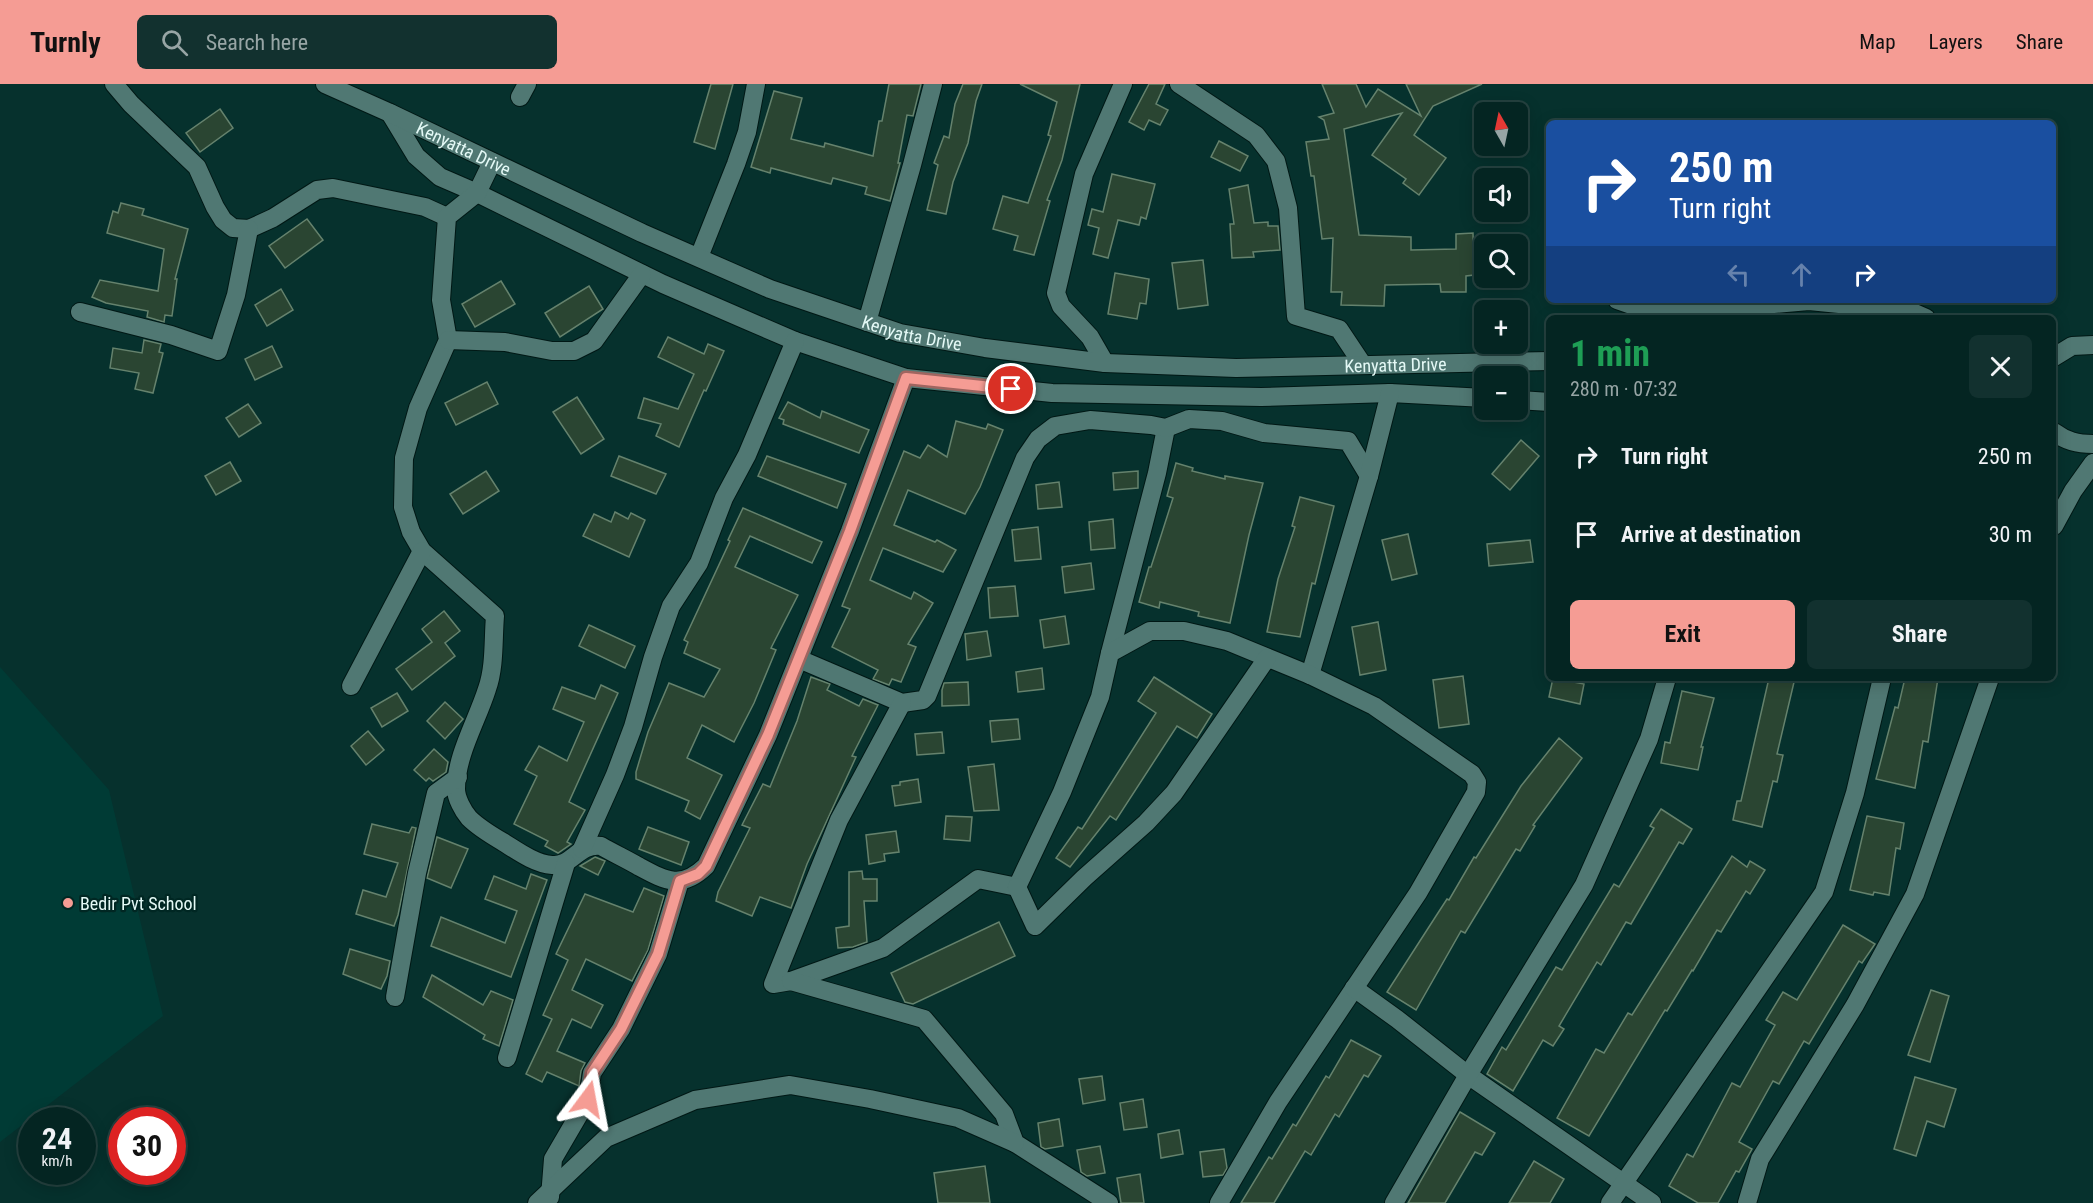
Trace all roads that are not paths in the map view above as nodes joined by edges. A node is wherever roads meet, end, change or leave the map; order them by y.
1 (114, 84) edge
2 (325, 84) edge
3 (756, 84) edge
4 (933, 84) edge
5 (1122, 84) edge
6 (1179, 84) edge
7 (390, 113) junction
8 (492, 162) junction
9 (477, 193) junction
10 (447, 217) junction
11 (249, 229) junction
12 (699, 257) junction
13 (642, 274) junction
14 (1626, 303) edge
15 (1786, 303) edge
16 (1829, 303) edge
17 (80, 312) dead end
18 (1919, 315) edge
19 (867, 322) junction
20 (448, 340) junction
21 (795, 341) junction
22 (2091, 342) edge
23 (2056, 354) edge
24 (1546, 361) edge
25 (1105, 363) junction
26 (1363, 365) junction
27 (906, 378) junction
28 (1390, 393) junction
29 (1474, 397) edge
30 (1528, 401) edge
31 (1546, 402) edge
32 (1166, 428) junction
33 (2056, 434) edge
34 (2093, 444) edge
35 (2093, 463) edge
36 (1369, 476) junction
37 (2056, 522) edge
38 (422, 550) junction
39 (1110, 653) junction
40 (1267, 658) junction
41 (799, 659) junction
42 (1310, 675) junction
43 (1666, 681) edge
44 (1881, 681) edge
45 (1989, 681) edge
46 (351, 686) dead end
47 (902, 703) junction
48 (458, 777) junction
49 (582, 849) junction
50 (566, 863) junction
51 (680, 881) junction
52 (1017, 886) junction
53 (791, 981) junction
54 (1353, 988) junction
55 (395, 997) dead end
56 (507, 1058) dead end
57 (1468, 1075) junction
58 (1015, 1143) junction
59 (1624, 1184) junction
60 (546, 1199) edge
61 (1109, 1203) edge
62 (1219, 1203) edge
63 (1394, 1203) edge
64 (1610, 1203) edge
65 (1652, 1203) edge
66 (1747, 1203) edge

1 - 11 street
2 - 7 street, Kenyatta Drive
3 - 12 street
4 - 19 street
5 - 25 street
6 - 26 street
7 - 8 street, Kenyatta Drive
7 - 9 street
8 - 9 street
8 - 12 street, Kenyatta Drive
9 - 10 street
9 - 13 street
10 - 11 street
10 - 20 street
11 - 17 street
12 - 19 street, Kenyatta Drive
13 - 20 street
13 - 21 street
14 - 15 street
16 - 18 street
19 - 25 street, Kenyatta Drive
20 - 38 street
21 - 27 street
21 - 49 street
22 - 23 street
24 - 26 street, Kenyatta Drive
25 - 26 street, Kenyatta Drive
27 - 28 street
27 - 41 street
28 - 29 street
28 - 36 street
30 - 31 street
32 - 36 street
32 - 39 street
32 - 47 street
33 - 34 street
35 - 37 street
36 - 42 street
38 - 46 street
38 - 48 street
39 - 40 street
39 - 52 street
40 - 42 street
40 - 52 street
41 - 47 street
41 - 51 street
42 - 54 street
43 - 57 street
44 - 59 street
45 - 66 street
47 - 53 street
48 - 50 street
48 - 55 street
49 - 50 street
49 - 51 street
50 - 56 street
51 - 60 street
52 - 53 street
53 - 58 street
54 - 57 street
54 - 62 street
57 - 59 street
57 - 63 street
58 - 60 street
58 - 61 street
59 - 64 street
59 - 65 street

